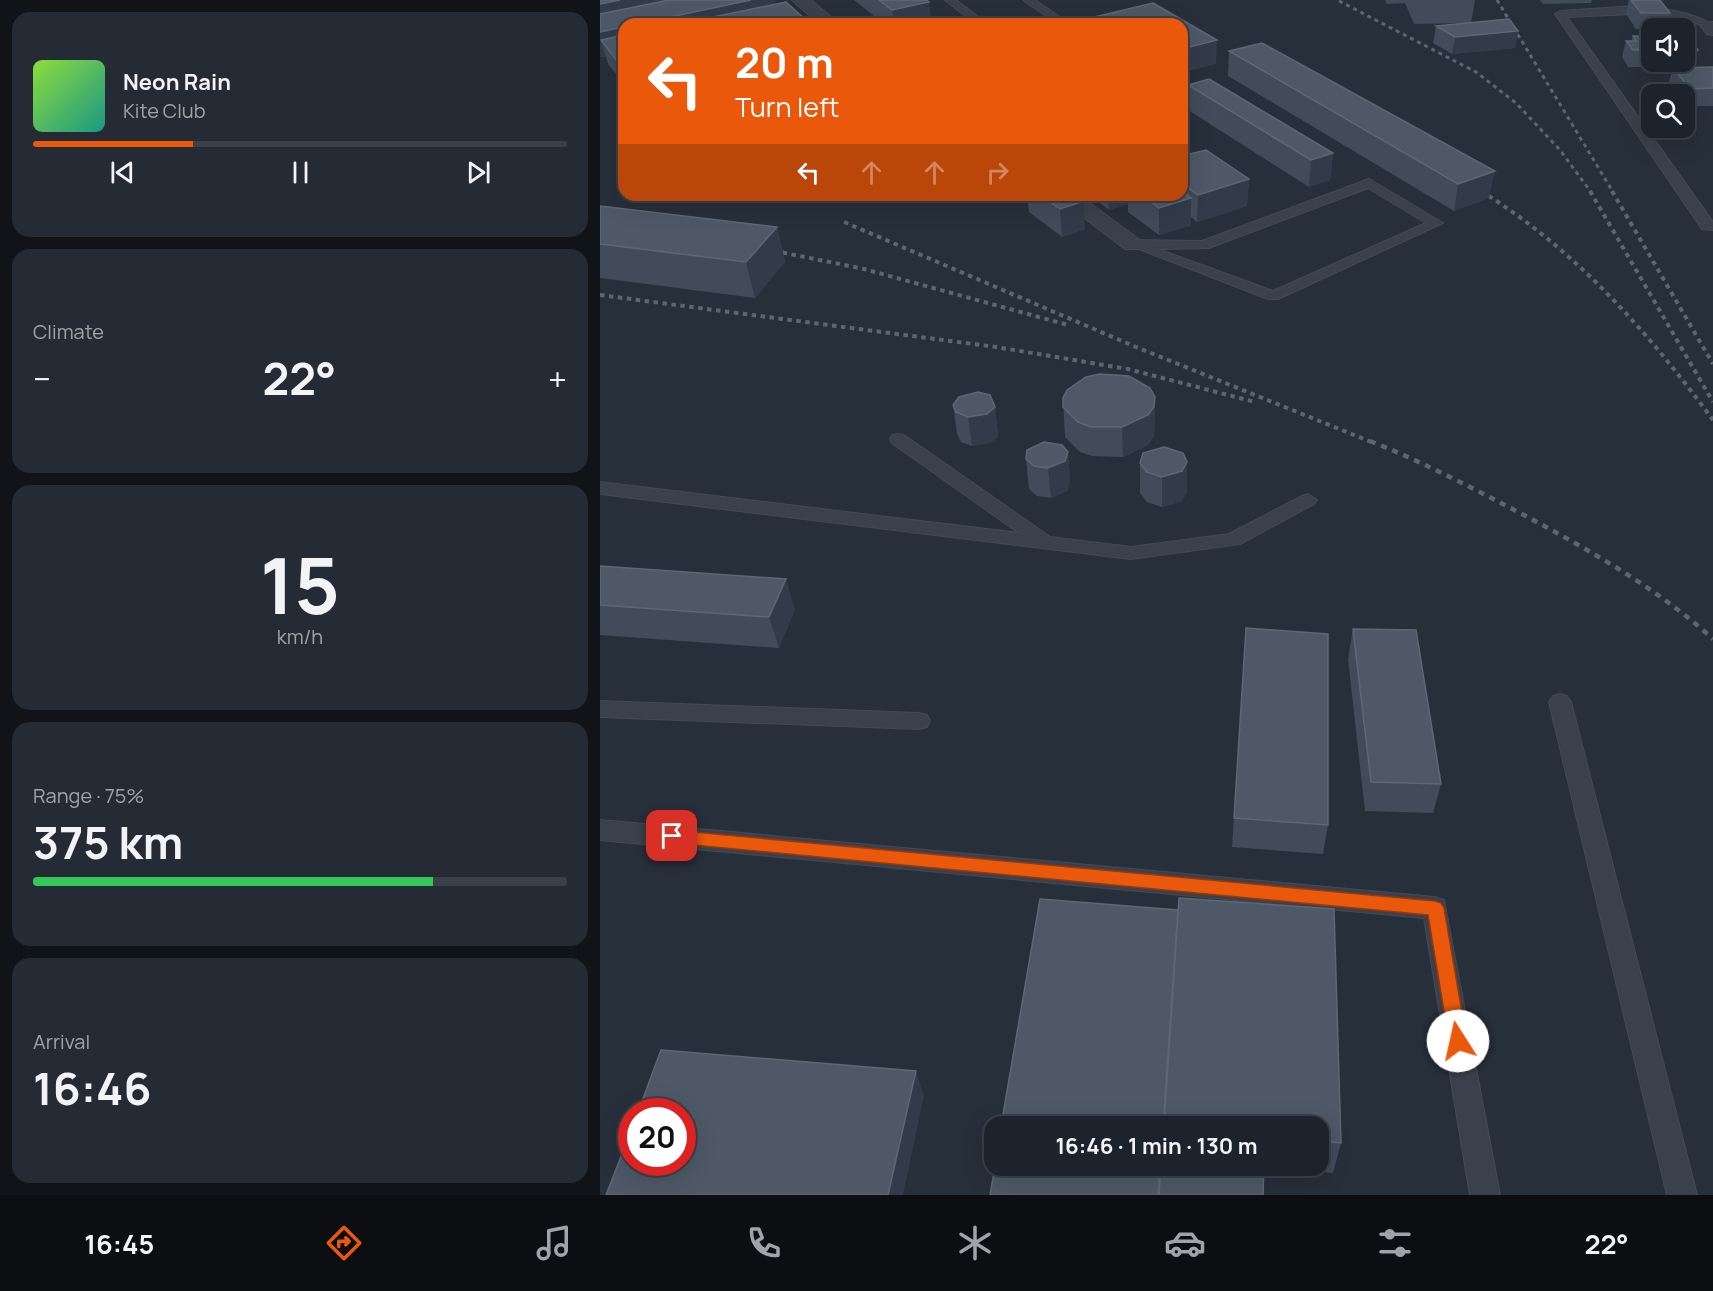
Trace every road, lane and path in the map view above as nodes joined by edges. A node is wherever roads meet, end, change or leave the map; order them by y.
1 (800, 0) edge
2 (950, 0) edge
3 (1028, 0) edge
4 (1636, 4) edge
5 (822, 18) edge
6 (975, 18) edge
7 (1056, 18) edge
8 (1712, 28) edge
9 (1073, 201) edge
10 (1713, 226) edge
11 (1133, 244) junction
12 (898, 439) dead end
13 (600, 488) edge
14 (1308, 500) dead end
15 (1046, 543) junction
16 (1560, 702) dead end
17 (600, 709) edge
18 (919, 721) dead end
19 (600, 830) edge
20 (1485, 1195) edge
21 (1682, 1195) edge

1 - 5 street
2 - 6 lane
3 - 7 lane
4 - 8 lane
4 - 10 lane
9 - 11 street
11 - 11 lane
12 - 15 lane
13 - 15 lane
14 - 15 lane
16 - 21 lane
17 - 18 lane
19 - 20 lane

